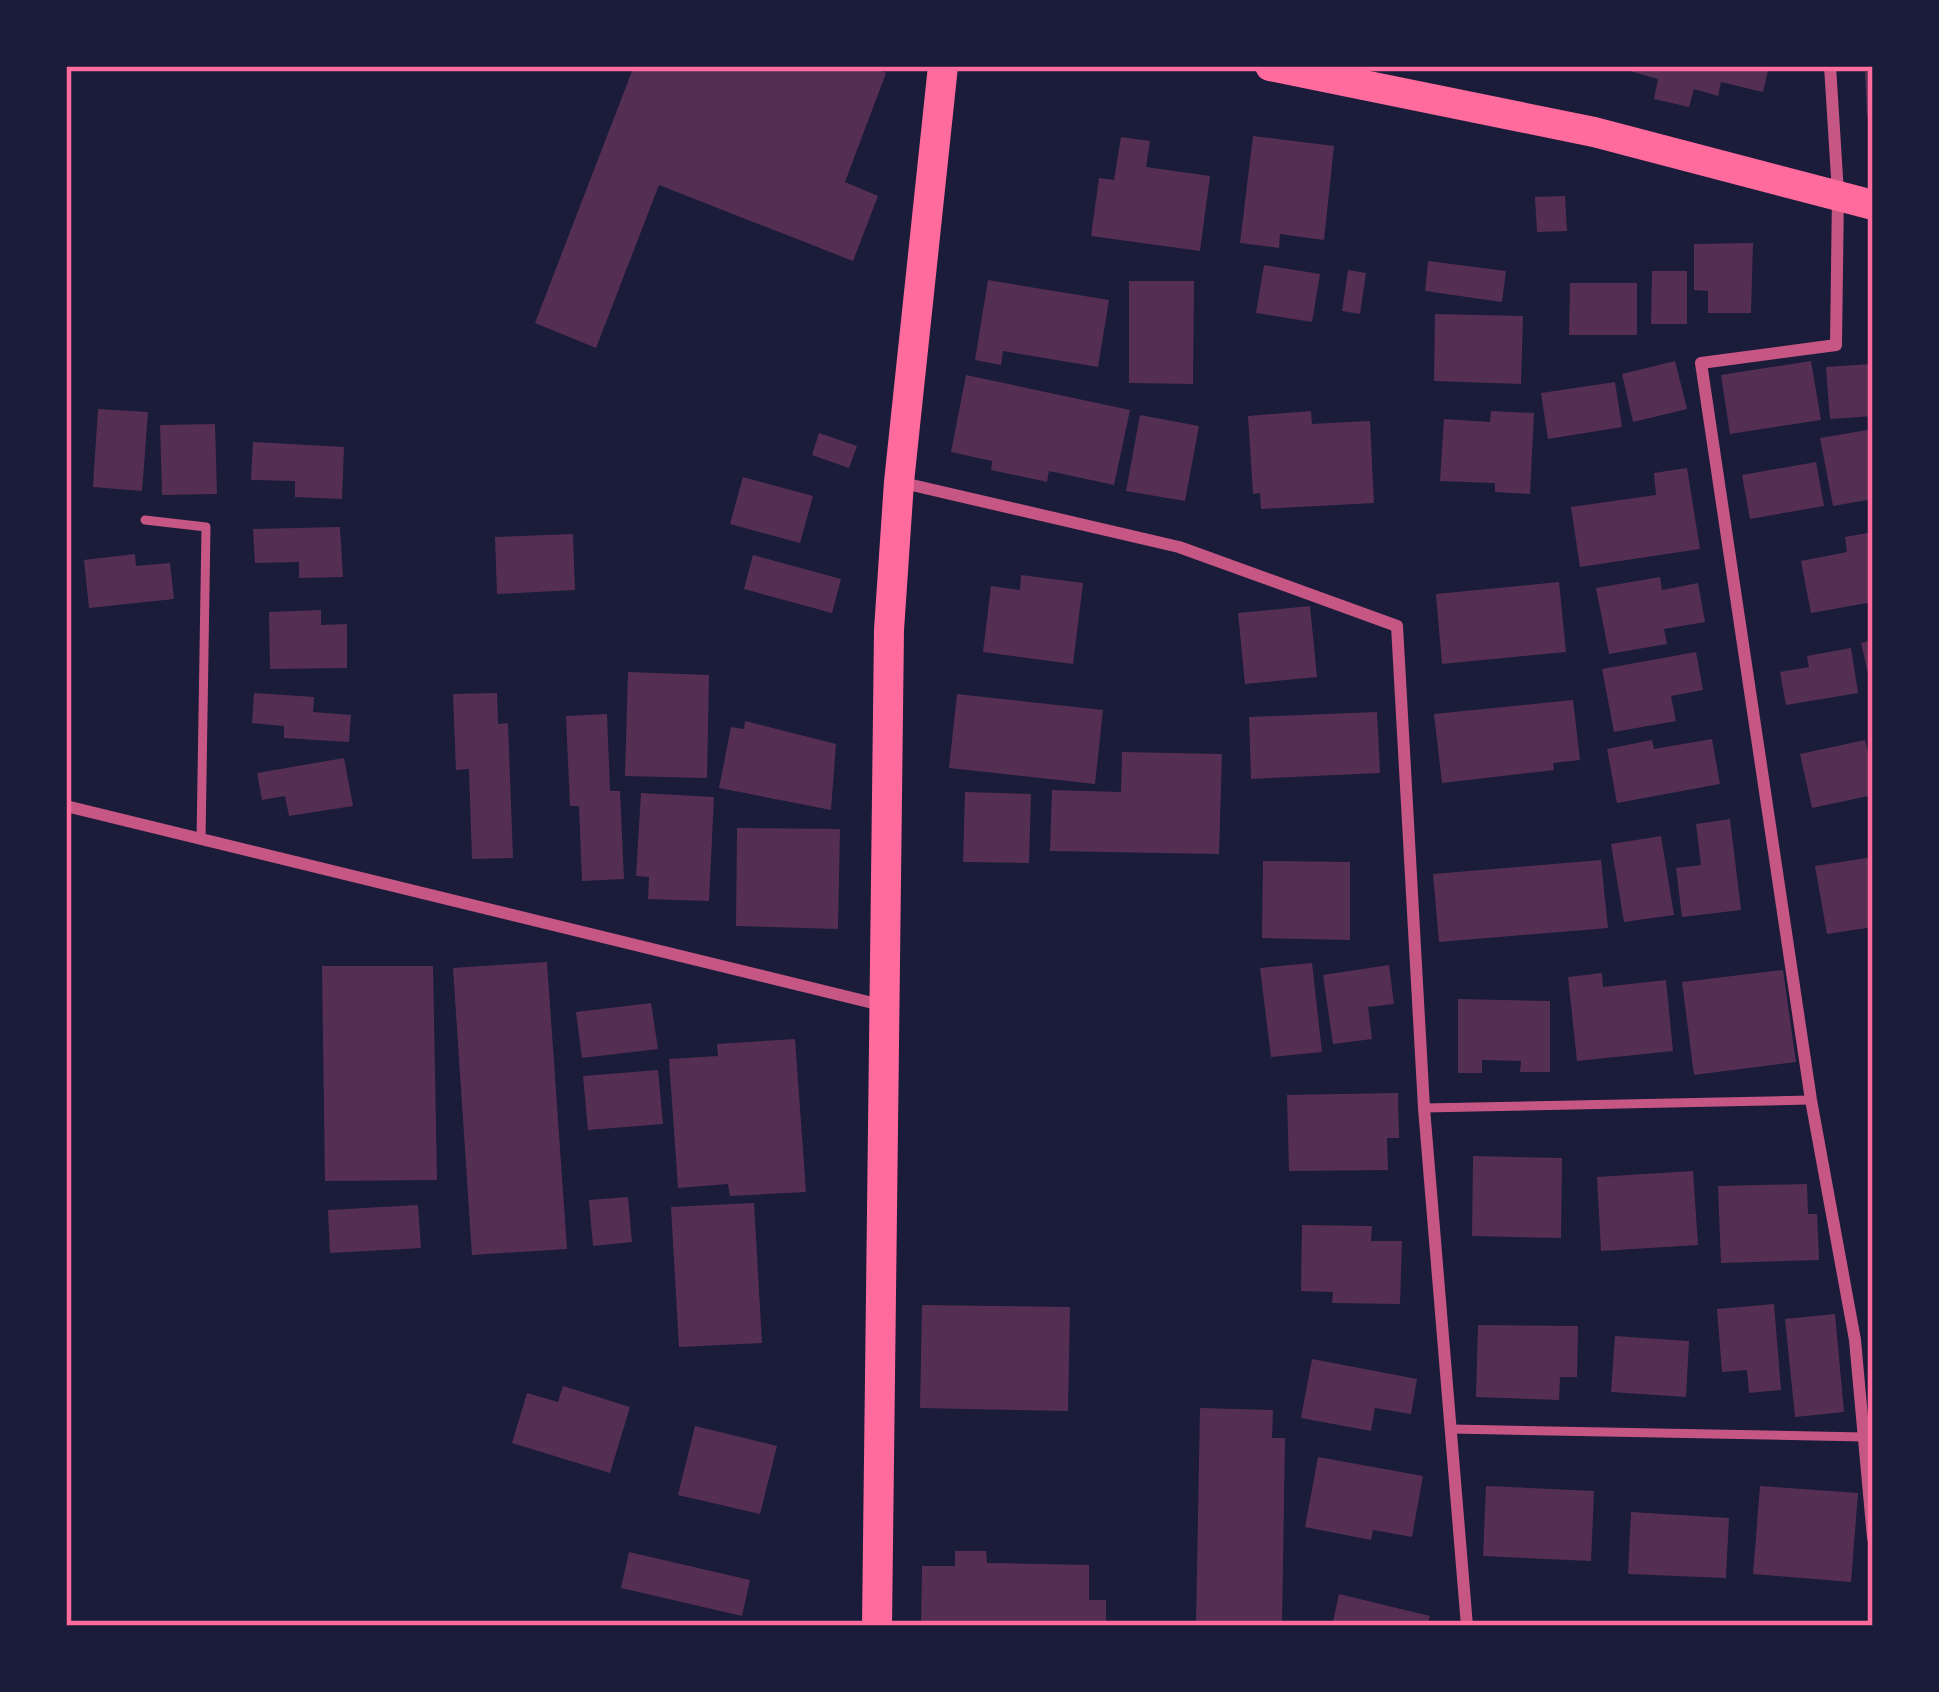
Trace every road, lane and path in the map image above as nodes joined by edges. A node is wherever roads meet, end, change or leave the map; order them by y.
1 (944, 66) edge
2 (1270, 66) edge
3 (1831, 66) edge
4 (1838, 194) junction
5 (1873, 205) edge
6 (899, 482) junction
7 (146, 520) dead end
8 (66, 806) edge
9 (201, 840) junction
10 (882, 1005) junction
11 (1811, 1100) junction
12 (1424, 1108) junction
13 (1855, 1340) junction
14 (1873, 1341) edge
15 (1451, 1429) junction
16 (1864, 1437) junction
17 (1873, 1538) edge
18 (877, 1626) edge
19 (1467, 1626) edge

1 - 6 main road
2 - 4 main road
3 - 4 street
4 - 5 main road
4 - 11 street
6 - 10 main road
6 - 12 street
7 - 9 lane
8 - 9 street
9 - 10 street
10 - 18 main road
11 - 12 lane
11 - 13 street
12 - 15 street
13 - 14 lane
13 - 16 street
15 - 16 lane
15 - 19 street
16 - 17 street

